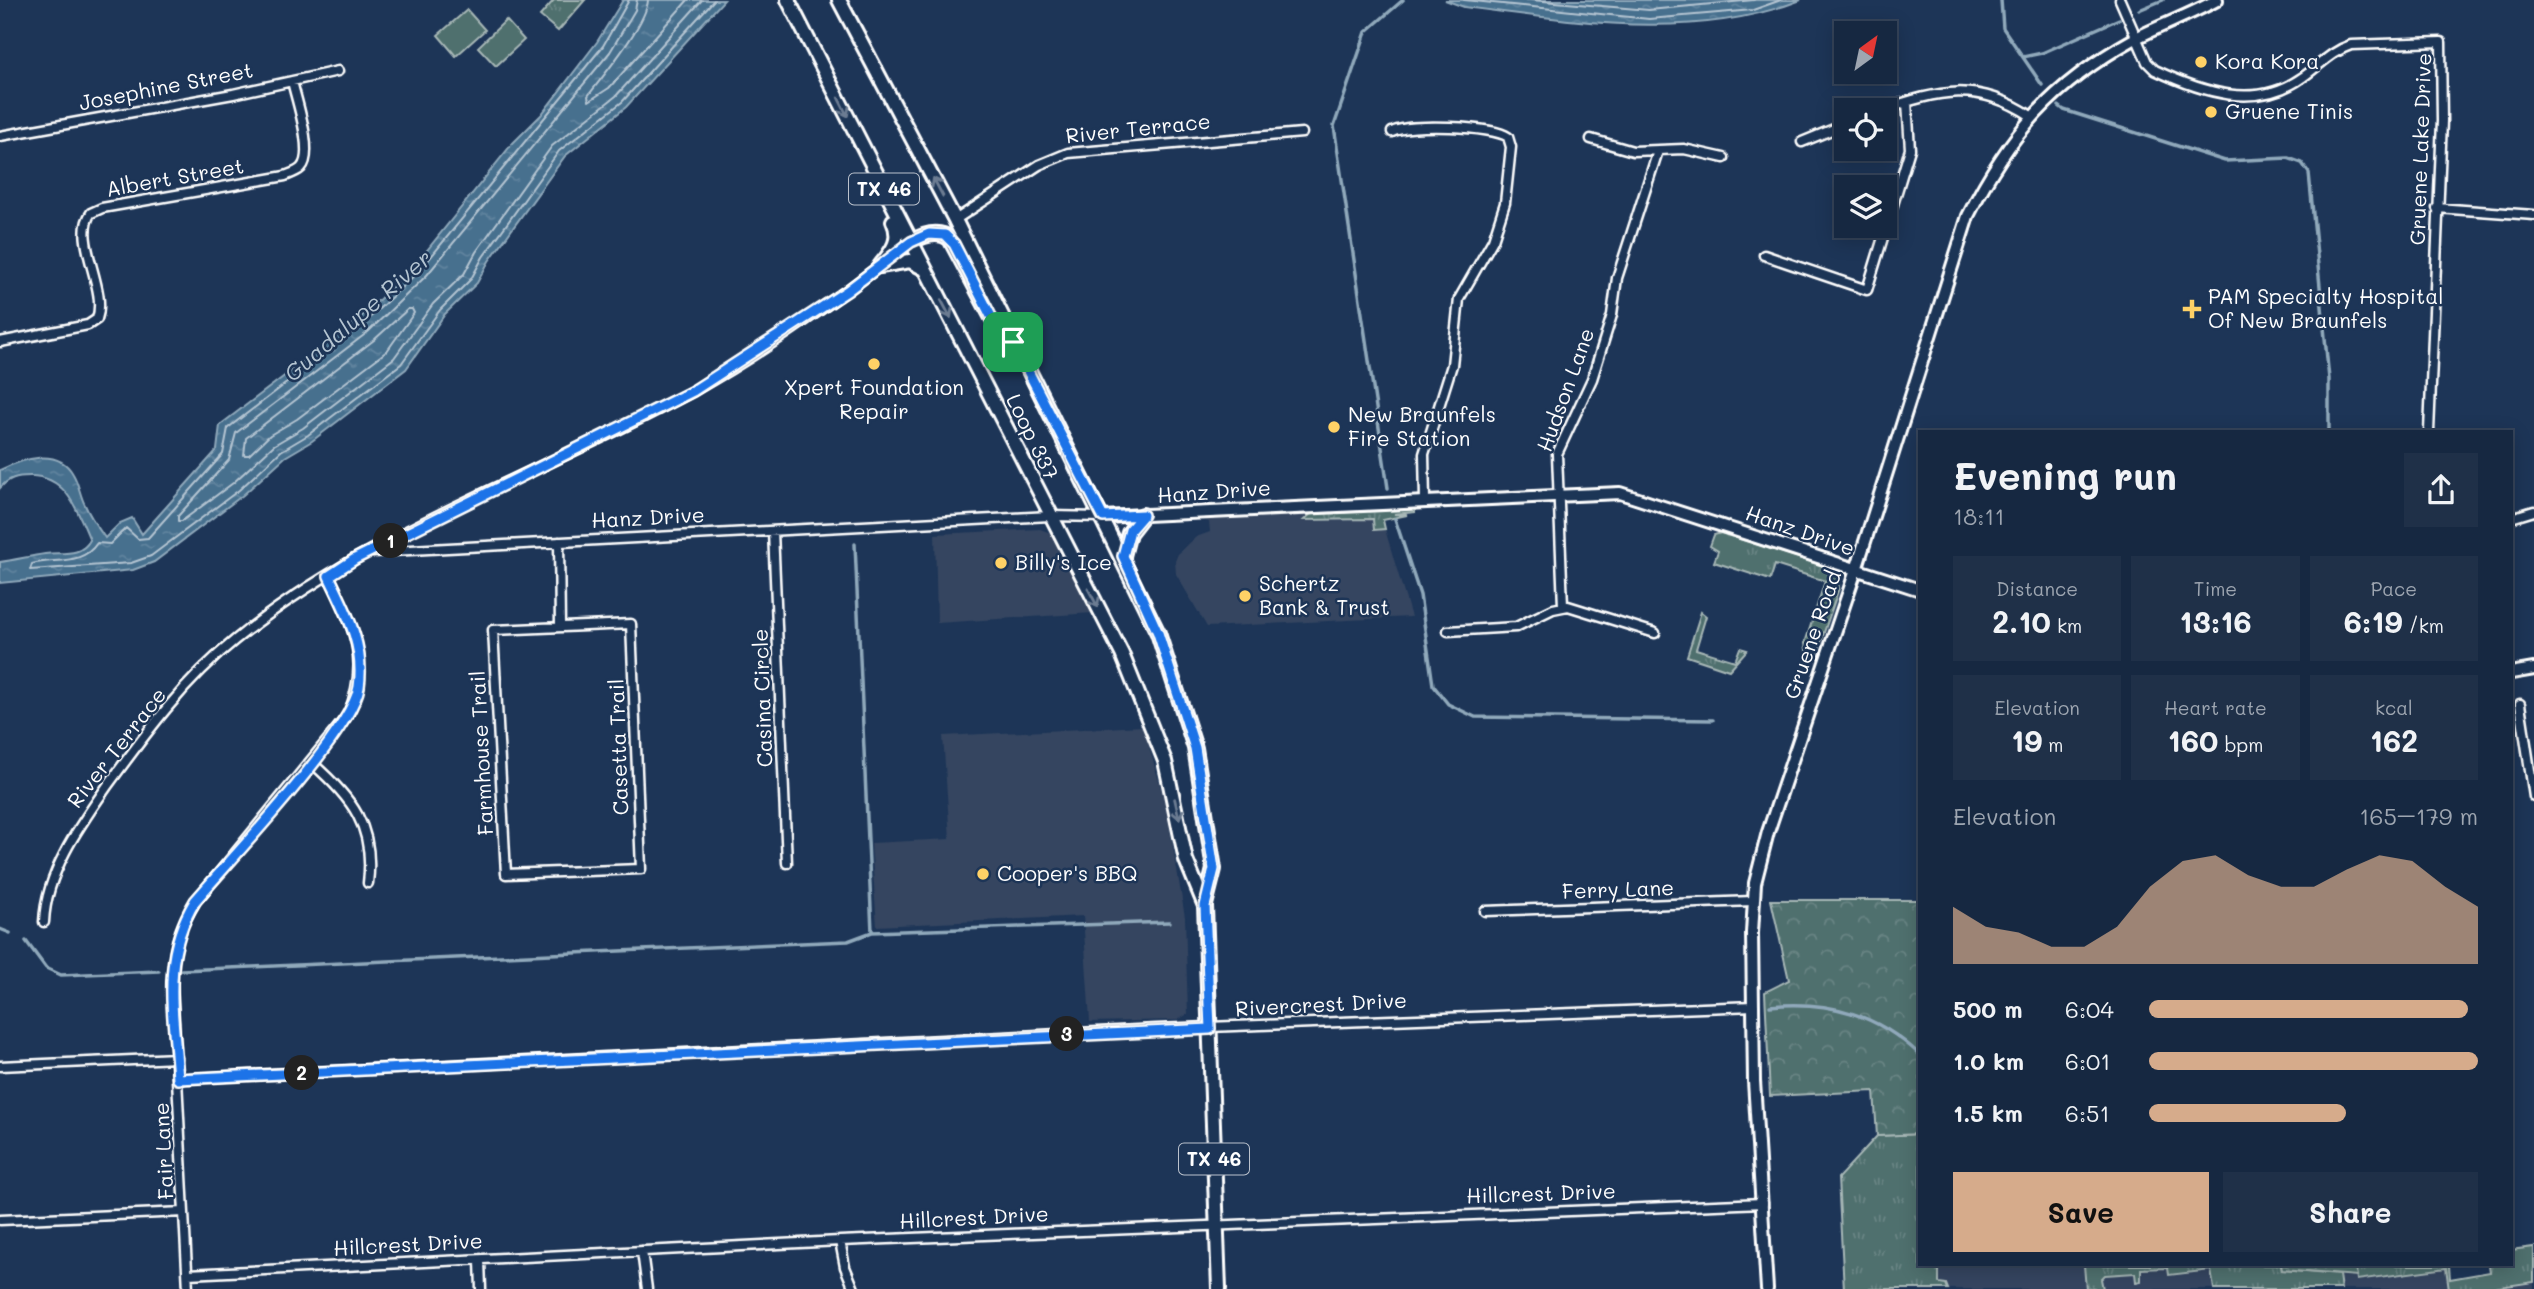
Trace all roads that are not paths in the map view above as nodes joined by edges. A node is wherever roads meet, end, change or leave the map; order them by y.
1 (788, 0) edge
2 (839, 0) edge
3 (2120, 0) edge
4 (2217, 0) edge
5 (2136, 38) junction
6 (338, 71) dead end
7 (292, 80) junction
8 (1907, 102) junction
9 (1897, 105) edge
10 (2031, 116) junction
11 (1834, 129) edge
12 (1392, 132) dead end
13 (856, 133) junction
14 (1302, 133) dead end
15 (0, 136) edge
16 (1591, 139) dead end
17 (1802, 142) dead end
18 (1658, 151) junction
19 (1724, 158) dead end
20 (2437, 208) junction
21 (2534, 215) edge
22 (955, 220) junction
23 (911, 242) junction
24 (1764, 255) dead end
25 (880, 265) junction
26 (924, 268) junction
27 (0, 342) edge
28 (1013, 342) junction
29 (2429, 430) edge
30 (1558, 495) junction
31 (1424, 500) junction
32 (2534, 511) edge
33 (1143, 515) junction
34 (1050, 516) junction
35 (1103, 517) junction
36 (2513, 517) edge
37 (773, 531) junction
38 (559, 542) junction
39 (370, 552) junction
40 (1123, 556) junction
41 (1856, 570) junction
42 (329, 576) junction
43 (1918, 589) edge
44 (1563, 606) junction
45 (561, 626) junction
46 (1448, 631) dead end
47 (1655, 632) dead end
48 (2534, 669) edge
49 (2513, 673) edge
50 (2520, 704) dead end
51 (312, 763) junction
52 (2534, 797) edge
53 (787, 863) dead end
54 (506, 874) joint
55 (368, 883) dead end
56 (1753, 901) junction
57 (1205, 906) junction
58 (1485, 911) dead end
59 (44, 922) dead end
60 (1754, 1006) junction
61 (1210, 1029) junction
62 (177, 1058) junction
63 (0, 1066) edge
64 (178, 1079) junction
65 (1763, 1203) junction
66 (184, 1212) junction
67 (0, 1220) edge
68 (1216, 1225) junction
69 (840, 1241) junction
70 (642, 1251) junction
71 (480, 1260) junction
72 (188, 1273) junction
73 (188, 1289) edge
74 (481, 1289) edge
75 (647, 1289) edge
76 (855, 1289) edge
77 (1219, 1289) edge
78 (1767, 1289) edge

1 -> 13 main road, Loop 337 / TX 46
22 -> 2 main road, Loop 337 / TX 46
3 - 5 street, Gruene Lake Drive
4 - 5 street, Gruene Road
5 - 10 street, Gruene Road
5 - 20 street, Gruene Lake Drive
6 - 7 street, Josephine Street
7 - 15 street, Josephine Street
7 - 27 street, Albert Street
8 - 9 street
8 - 10 street
8 - 24 street
10 - 41 street, Gruene Road
11 - 17 street
12 - 31 street
13 - 23 main road, Loop 337 / TX 46
13 - 25 main road
14 - 22 street, River Terrace
16 - 18 street
18 - 19 street
18 - 30 street, Hudson Lane
20 - 21 street
20 - 29 street, Gruene Lake Drive
22 - 28 main road, Loop 337 / TX 46
23 - 25 street, River Terrace
23 - 26 main road, Loop 337 / TX 46
23 - 28 main road
25 - 26 main road
25 - 39 street, River Terrace
26 -> 34 main road, Loop 337 / TX 46
28 - 35 main road, Loop 337 / TX 46
30 - 31 street, Hanz Drive
30 - 41 street, Hanz Drive
30 - 44 street, Hudson Lane
31 - 33 street, Hanz Drive
32 - 36 street
33 - 35 street, Hanz Drive
33 - 40 main road
34 - 35 street, Hanz Drive
34 - 37 street, Hanz Drive
34 -> 57 main road, Loop 337 / TX 46
35 - 40 main road, Loop 337 / TX 46
37 - 38 street, Hanz Drive
37 - 53 street, Casina Circle
38 - 39 street, Hanz Drive
38 - 45 street
39 - 42 street, River Terrace
40 - 57 main road, Loop 337 / TX 46
41 - 43 street, Hanz Drive
41 - 56 street, Gruene Road
42 - 51 street, Fair Lane
42 - 59 street, River Terrace
44 - 46 street
44 - 47 street
45 - 54 street, Farmhouse Trail
45 - 54 street, Casetta Trail
48 - 49 street
50 - 52 street
51 - 55 street
51 - 62 street, Fair Lane
56 - 58 street, Ferry Lane
56 - 60 street, Gruene Road
57 - 61 main road, Loop 337 / TX 46
60 - 61 street, Rivercrest Drive
60 - 65 street, Gruene Road
61 - 64 street, Rivercrest Drive
61 - 68 main road, Loop 337 / TX 46
62 - 63 street
62 - 64 street, Fair Lane
64 - 66 street, Fair Lane
65 - 68 street, Hillcrest Drive
65 - 78 street, Gruene Road
66 - 67 street
66 - 72 street, Fair Lane
68 - 69 street, Hillcrest Drive
68 - 77 main road, Loop 337 / TX 46
69 - 70 street, Hillcrest Drive
69 - 76 street
70 - 71 street, Hillcrest Drive
70 - 75 street
71 - 72 street, Hillcrest Drive
71 - 74 street
72 - 73 street, Fair Lane

